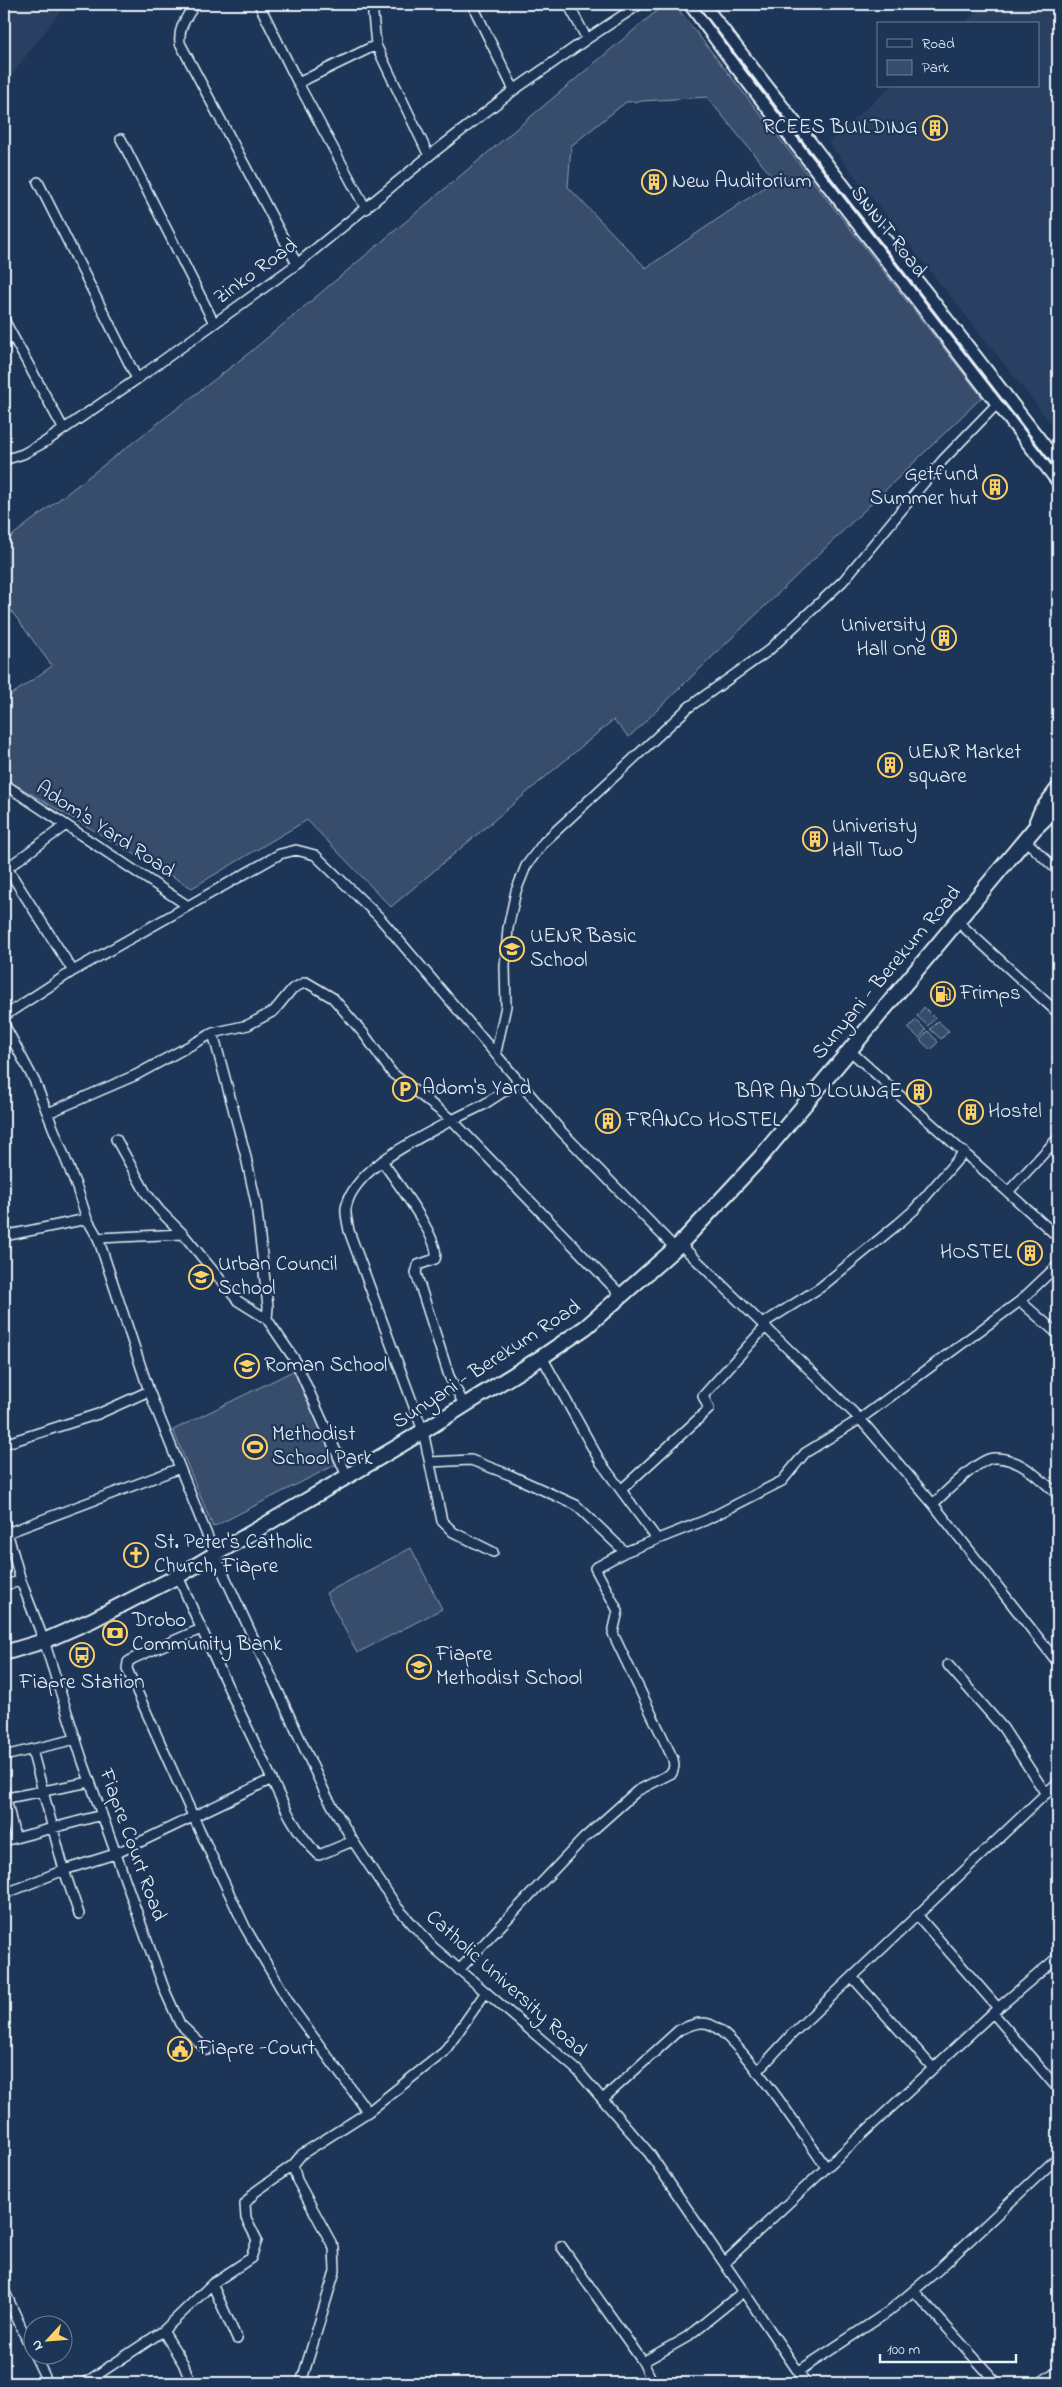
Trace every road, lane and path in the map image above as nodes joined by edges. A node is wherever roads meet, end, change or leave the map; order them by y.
1 (195, 4) edge
2 (259, 4) edge
3 (372, 4) edge
4 (472, 4) edge
5 (568, 4) edge
6 (640, 4) edge
7 (689, 4) edge
8 (704, 4) edge
9 (587, 39) junction
10 (376, 45) junction
11 (298, 83) junction
12 (514, 90) junction
13 (121, 139) dead end
14 (429, 156) junction
15 (38, 182) dead end
16 (366, 208) junction
17 (297, 264) junction
18 (914, 276) junction
19 (905, 284) junction
20 (925, 291) junction
21 (916, 298) junction
22 (4, 320) edge
23 (214, 323) junction
24 (13, 338) junction
25 (4, 342) edge
26 (137, 379) junction
27 (998, 404) junction
28 (63, 428) junction
29 (4, 460) edge
30 (1058, 462) edge
31 (1058, 483) edge
32 (4, 784) edge
33 (1058, 789) edge
34 (1058, 806) edge
35 (66, 825) junction
36 (1029, 834) junction
37 (6, 870) edge
38 (1058, 870) edge
39 (188, 906) junction
40 (958, 922) junction
41 (73, 971) junction
42 (1058, 1014) edge
43 (4, 1016) edge
44 (4, 1024) edge
45 (213, 1033) junction
46 (848, 1049) junction
47 (496, 1052) junction
48 (520, 1082) junction
49 (48, 1113) junction
50 (452, 1120) junction
51 (1058, 1138) edge
52 (116, 1139) dead end
53 (964, 1152) junction
54 (382, 1161) junction
55 (1008, 1192) junction
56 (86, 1219) junction
57 (183, 1234) junction
58 (4, 1236) edge
59 (1058, 1237) edge
60 (98, 1238) junction
61 (677, 1246) junction
62 (1058, 1265) edge
63 (622, 1296) junction
64 (1020, 1301) junction
65 (267, 1319) junction
66 (763, 1326) junction
67 (1058, 1334) edge
68 (542, 1357) junction
69 (149, 1391) junction
70 (464, 1404) junction
71 (860, 1420) junction
72 (423, 1431) junction
73 (4, 1444) edge
74 (430, 1462) junction
75 (180, 1468) junction
76 (348, 1476) junction
77 (621, 1490) junction
78 (1058, 1495) edge
79 (933, 1504) junction
80 (4, 1521) edge
81 (7, 1533) junction
82 (657, 1539) junction
83 (494, 1552) dead end
84 (625, 1552) junction
85 (215, 1555) junction
86 (178, 1576) junction
87 (21, 1581) junction
88 (4, 1584) edge
89 (201, 1629) junction
90 (44, 1641) junction
91 (4, 1653) edge
92 (1057, 1657) edge
93 (948, 1665) dead end
94 (76, 1739) junction
95 (32, 1750) junction
96 (4, 1756) edge
97 (272, 1779) junction
98 (90, 1782) junction
99 (1058, 1782) edge
100 (4, 1789) edge
101 (43, 1790) junction
102 (1046, 1794) junction
103 (5, 1800) edge
104 (102, 1815) junction
105 (193, 1816) junction
106 (54, 1828) junction
107 (16, 1838) junction
108 (4, 1841) edge
109 (353, 1841) junction
110 (115, 1854) junction
111 (64, 1870) junction
112 (4, 1894) edge
113 (79, 1914) dead end
114 (918, 1916) junction
115 (1058, 1957) edge
116 (459, 1970) junction
117 (853, 1978) junction
118 (486, 1992) junction
119 (996, 2010) junction
120 (207, 2050) dead end
121 (932, 2068) junction
122 (757, 2072) junction
123 (1058, 2089) edge
124 (603, 2098) junction
125 (368, 2112) junction
126 (1058, 2157) edge
127 (293, 2165) junction
128 (826, 2167) junction
129 (561, 2246) dead end
130 (725, 2262) junction
131 (212, 2284) junction
132 (4, 2290) edge
133 (744, 2291) junction
134 (914, 2291) junction
135 (22, 2329) edge
136 (163, 2331) junction
137 (237, 2339) dead end
138 (643, 2362) junction
139 (39, 2364) edge
140 (1058, 2370) edge
141 (799, 2371) junction
142 (48, 2383) edge
143 (84, 2383) edge
144 (191, 2383) edge
145 (301, 2383) edge
146 (654, 2383) edge
147 (806, 2383) edge
148 (997, 2383) edge
149 (1040, 2383) edge

1 - 17 street
2 - 11 street
3 - 10 street
4 - 12 street
5 - 9 street
6 - 9 street, Zinko Road
7 - 19 street, SNNIT Road
8 - 18 street, SNNIT Road
9 - 12 street, Zinko Road
10 - 11 street
10 - 14 street
11 - 16 street
12 - 14 street, Zinko Road
13 - 23 street
14 - 16 street, Zinko Road
15 - 26 street
16 - 17 street, Zinko Road
17 - 23 street, Zinko Road
18 - 19 street
18 - 20 street, SNNIT Road
19 - 21 street, SNNIT Road
20 - 21 street
20 - 30 street, SNNIT Road
21 - 27 street, SNNIT Road
22 - 24 street
23 - 26 street, Zinko Road
24 - 25 street
24 - 28 street
26 - 28 street, Zinko Road
27 - 31 street, SNNIT Road
27 - 47 street
28 - 29 street, Zinko Road
32 - 35 street, Adom's Yard Road
33 - 36 main road, Sunyani - Berekum Road
34 - 36 main road, Sunyani - Berekum Road
35 - 37 street
35 - 39 street, Adom's Yard Road
36 - 38 street
36 - 40 main road, Sunyani - Berekum Road
37 - 41 street
39 - 41 street
39 - 47 street
40 - 42 street
40 - 46 main road, Sunyani - Berekum Road
41 - 43 street
44 - 49 street, Catholic University Road
45 - 49 street
45 - 50 street
45 - 65 street
46 - 53 street
46 - 61 main road, Sunyani - Berekum Road
47 - 48 street
48 - 50 street
48 - 61 street
49 - 56 street, Catholic University Road
50 - 54 street
50 - 63 street
51 - 55 street
52 - 57 street
53 - 55 street
53 - 66 street
54 - 70 street
54 - 72 street
55 - 59 street
56 - 58 street
56 - 60 street, Catholic University Road
57 - 60 street
57 - 65 street
60 - 69 street, Catholic University Road
61 - 63 main road, Sunyani - Berekum Road
61 - 66 street
62 - 64 street
63 - 68 main road, Sunyani - Berekum Road
64 - 67 street
64 - 71 street
65 - 76 street
66 - 71 street
66 - 77 street
68 - 70 main road, Sunyani - Berekum Road
68 - 77 street
69 - 73 street
69 - 75 street, Catholic University Road
70 - 72 main road, Sunyani - Berekum Road
71 - 79 street
71 - 82 street
72 - 74 street
72 - 76 main road, Sunyani - Berekum Road
74 - 83 street
74 - 84 street
75 - 81 street
75 - 85 street, Catholic University Road
76 - 85 main road, Sunyani - Berekum Road
77 - 82 street
78 - 79 street
79 - 92 street
80 - 81 street, Fiapre Court Road
81 - 87 street, Fiapre Court Road
82 - 84 street
84 - 116 street
85 - 86 main road, Sunyani - Berekum Road
85 - 109 street, Catholic University Road
86 - 89 street
86 - 90 main road, Sunyani - Berekum Road
87 - 88 street
87 - 90 street, Fiapre Court Road
89 - 97 street
89 - 105 street
90 - 91 main road, Sunyani - Berekum Road
90 - 94 street, Fiapre Court Road
93 - 102 street
94 - 95 street
94 - 98 street, Fiapre Court Road
95 - 96 street
95 - 101 street
97 - 105 street
97 - 109 street
98 - 101 street
98 - 104 street, Fiapre Court Road
99 - 102 street
100 - 103 street
101 - 103 street
101 - 106 street
102 - 114 street
103 - 107 street
104 - 106 street
104 - 110 street, Fiapre Court Road
105 - 110 street
105 - 125 street
106 - 107 street
106 - 111 street
107 - 108 street
109 - 116 street, Catholic University Road
110 - 111 street
110 - 120 street, Fiapre Court Road
111 - 112 street
111 - 113 street
114 - 117 street
114 - 119 street
115 - 119 street
116 - 118 street, Catholic University Road
117 - 121 street
117 - 122 street
118 - 124 street, Catholic University Road
118 - 125 street
119 - 121 street
119 - 123 street
121 - 128 street
122 - 124 street
122 - 128 street
124 - 130 street, Catholic University Road
125 - 127 street
126 - 134 street
127 - 131 street
127 - 145 street
128 - 130 street
129 - 138 street
130 - 133 street, Catholic University Road
131 - 136 street
131 - 137 street
132 - 135 street
133 - 138 street
133 - 141 street, Catholic University Road
134 - 141 street
134 - 148 street
136 - 143 street
136 - 144 street
138 - 146 street
139 - 142 street
140 - 149 street
141 - 147 street, Catholic University Road

